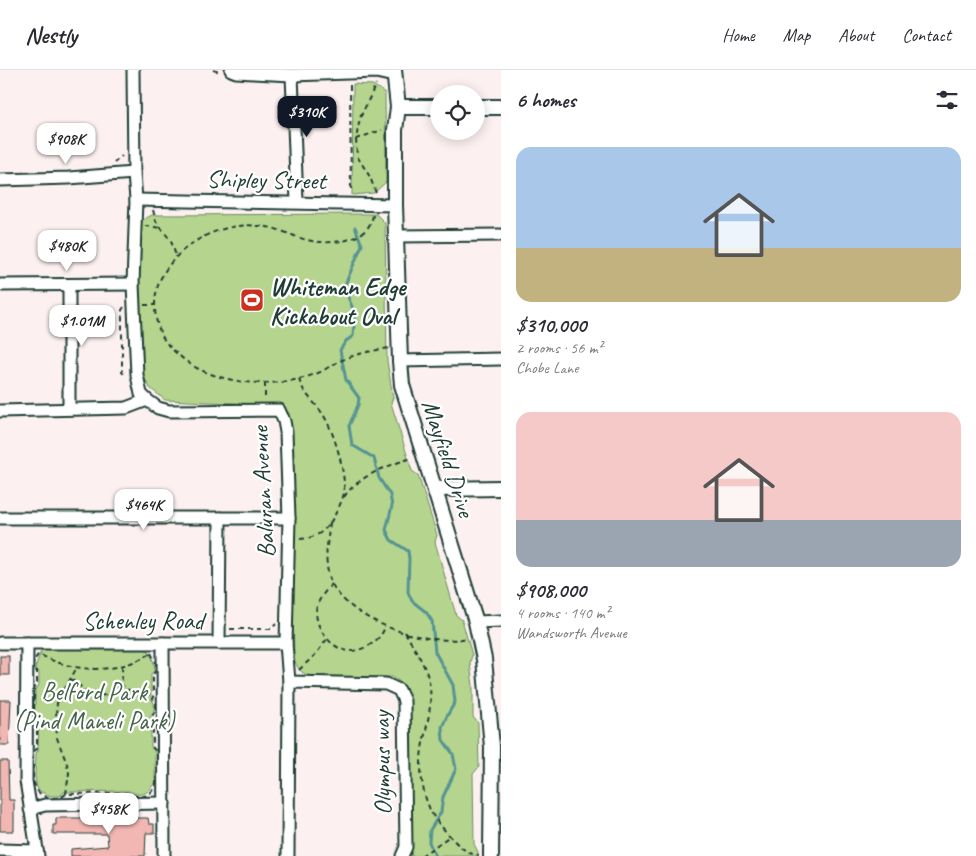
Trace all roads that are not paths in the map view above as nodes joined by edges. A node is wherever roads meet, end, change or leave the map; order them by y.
1 (133, 70) edge
2 (231, 70) edge
3 (394, 73) edge
4 (292, 75) junction
5 (398, 107) junction
6 (430, 107) edge
7 (485, 107) edge
8 (501, 107) edge
9 (134, 173) junction
10 (0, 180) edge
11 (136, 200) junction
12 (297, 202) junction
13 (395, 204) junction
14 (501, 235) edge
15 (397, 236) junction
16 (133, 284) junction
17 (0, 285) edge
18 (69, 285) junction
19 (501, 359) edge
20 (400, 361) junction
21 (148, 400) junction
22 (69, 409) junction
23 (0, 410) edge
24 (436, 488) junction
25 (501, 488) edge
26 (0, 518) edge
27 (220, 518) junction
28 (289, 518) junction
29 (501, 621) edge
30 (476, 622) junction
31 (219, 642) junction
32 (0, 643) edge
33 (27, 643) junction
34 (163, 643) junction
35 (286, 643) junction
36 (289, 682) junction
37 (496, 747) edge
38 (164, 803) junction
39 (30, 808) junction
40 (0, 850) edge
41 (37, 854) edge
42 (164, 856) edge
43 (288, 856) edge
44 (402, 856) edge
45 (491, 856) edge

1 - 9 street
2 - 4 street
3 - 4 street
3 - 5 street, Mayfield Drive
4 - 12 street
5 - 6 street
5 - 13 street, Mayfield Drive
7 - 8 street
9 - 10 street
9 - 11 street
11 - 12 street, Shipley Street
11 - 16 street
12 - 13 street, Shipley Street
13 - 15 street, Mayfield Drive
14 - 15 street
15 - 20 street, Mayfield Drive
16 - 18 street
16 - 21 street
17 - 18 street
18 - 22 street
19 - 20 street
20 - 24 street, Mayfield Drive
21 - 22 street
21 - 28 street, Baluran Avenue
22 - 23 street
24 - 25 street
24 - 30 street, Mayfield Drive
26 - 27 street
27 - 28 street
27 - 31 street
28 - 35 street, Baluran Avenue
29 - 30 street
30 - 37 street, Mayfield Drive
31 - 34 street, Schenley Road
31 - 35 street, Schenley Road
32 - 33 street, Schenley Road
33 - 34 street, Schenley Road
33 - 39 street
34 - 38 street
35 - 36 street, Baluran Avenue
36 - 43 street, Baluran Avenue
36 - 44 street, Olympus way
37 - 45 street, Mayfield Drive
38 - 39 street
38 - 42 street
39 - 41 street
40 - 41 street

